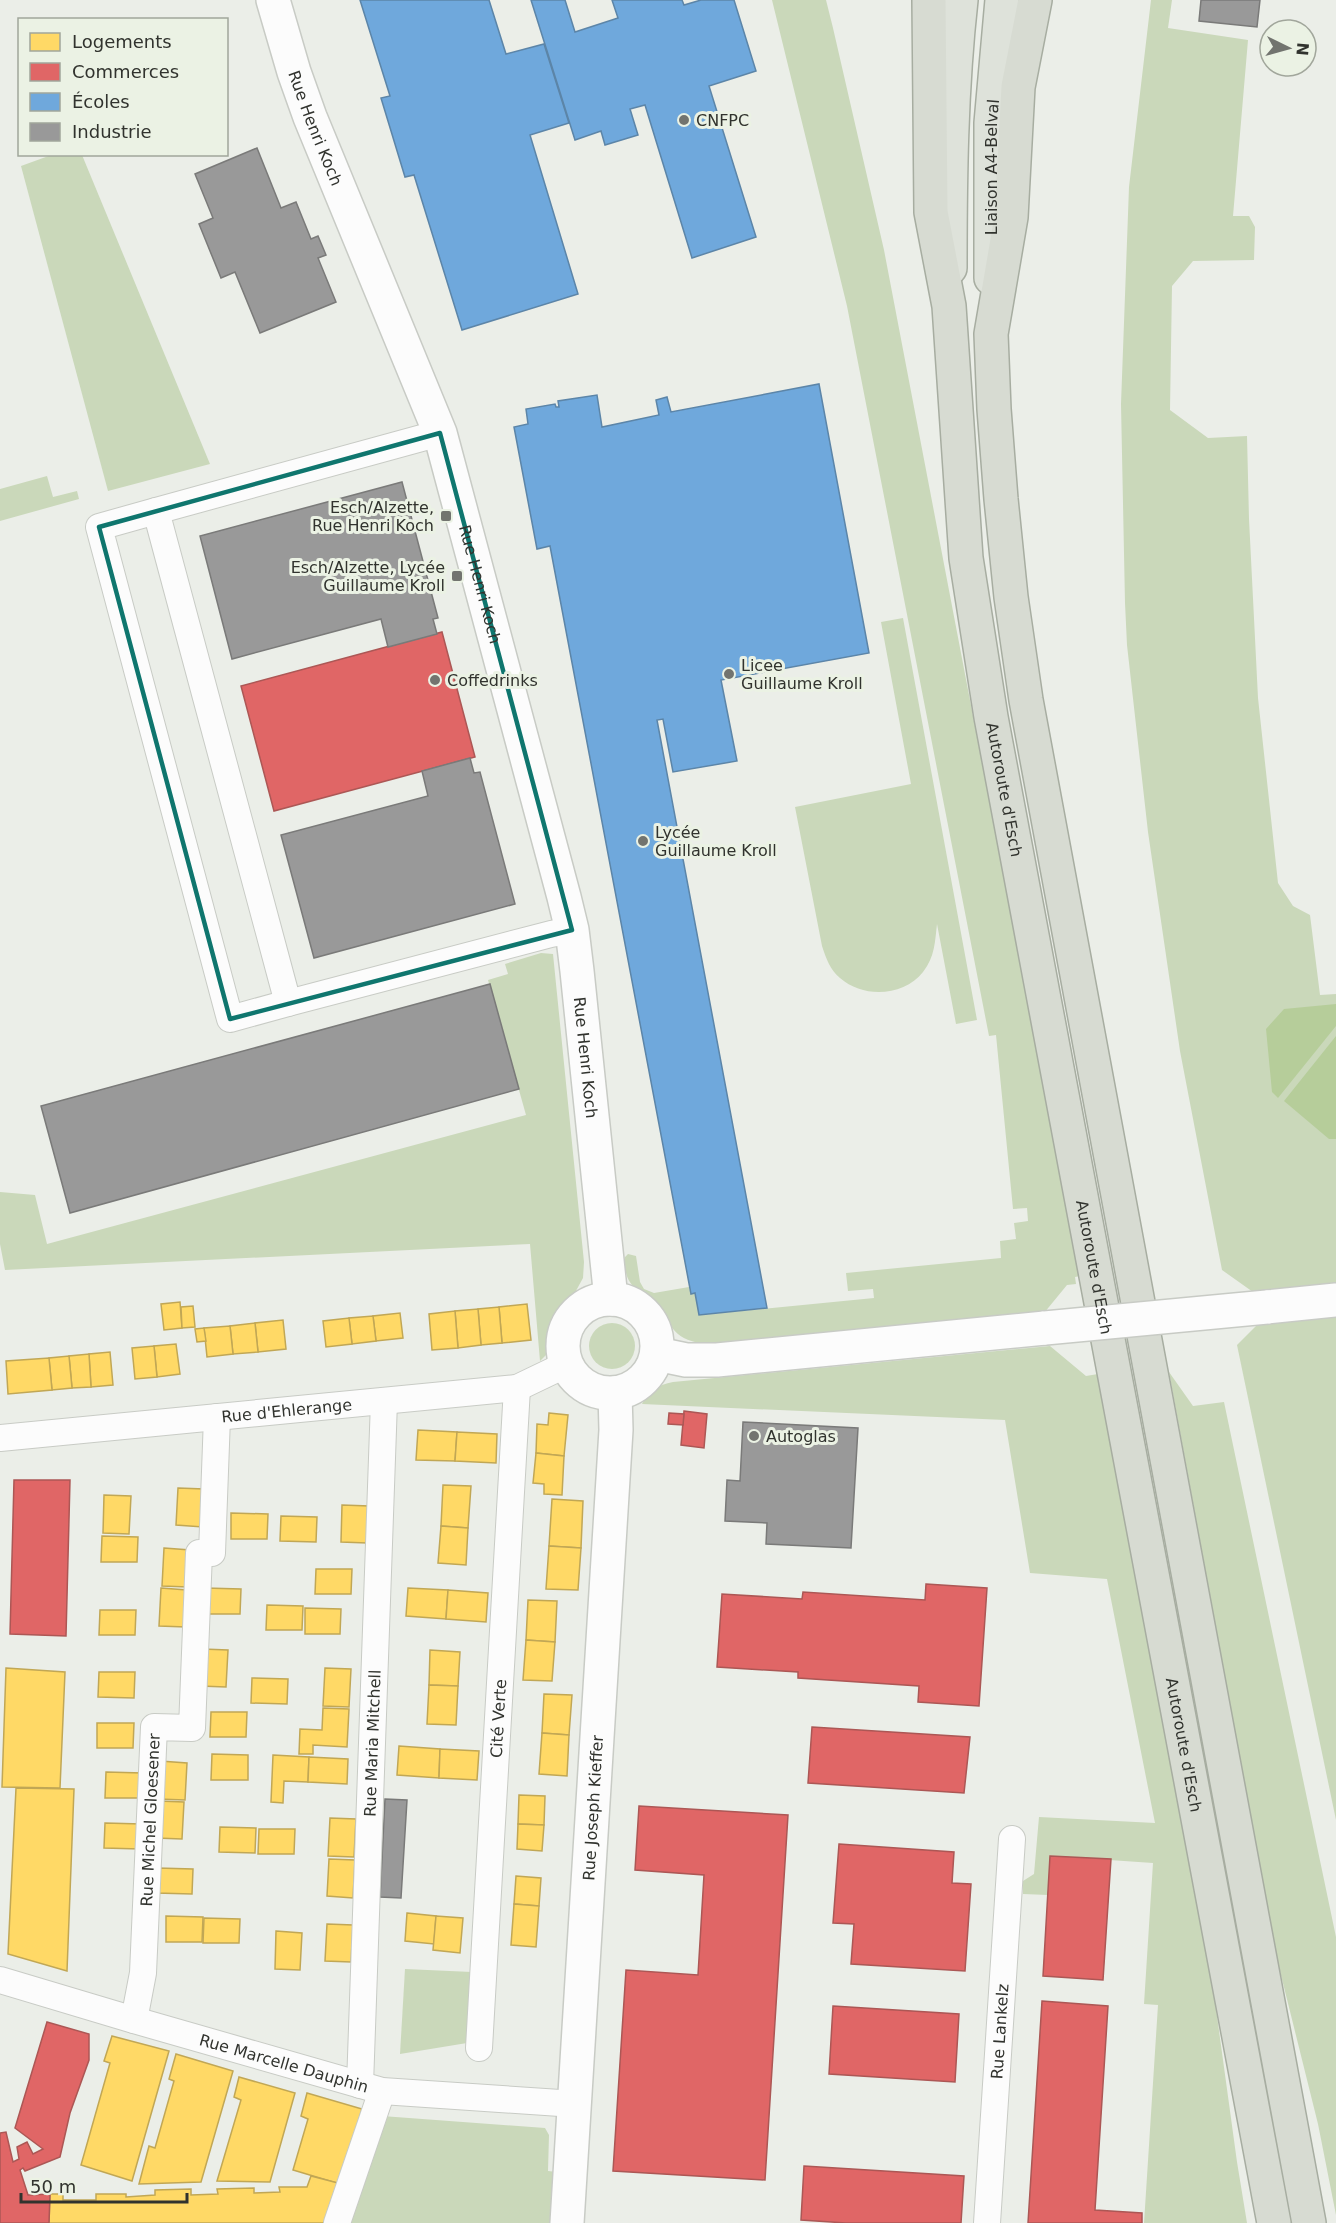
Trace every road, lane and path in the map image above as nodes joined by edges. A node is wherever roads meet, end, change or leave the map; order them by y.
1 (273, 0) edge
2 (929, 0) edge
3 (961, 0) edge
4 (1002, 0) edge
5 (1035, 0) edge
6 (949, 306) junction
7 (991, 334) junction
8 (440, 433) junction
9 (156, 511) junction
10 (572, 930) junction
11 (288, 1003) junction
12 (611, 1299) junction
13 (1336, 1300) edge
14 (657, 1354) junction
15 (567, 1364) junction
16 (517, 1388) junction
17 (615, 1393) junction
18 (384, 1401) junction
19 (218, 1418) junction
20 (0, 1438) edge
21 (1012, 1839) dead end
22 (0, 1980) edge
23 (134, 2020) junction
24 (479, 2048) dead end
25 (371, 2088) junction
26 (575, 2104) junction
27 (337, 2223) edge
28 (567, 2223) edge
29 (987, 2223) edge
30 (1274, 2223) edge
31 (1309, 2223) edge

1 - 8 main road, Rue Henri Koch
2 - 6 highway, Autoroute d'Esch
3 - 6 highway
4 - 7 highway, Liaison A4-Belval
5 - 7 highway, Autoroute d'Esch
6 - 30 highway, Autoroute d'Esch
7 - 31 highway, Autoroute d'Esch
8 - 9 street
8 - 10 main road, Rue Henri Koch
9 - 11 street
9 - 11 street
10 - 11 street
10 - 12 main road, Rue Henri Koch
12 - 14 main road
12 - 15 main road
13 - 14 main road, bridge
14 - 17 main road
15 - 16 street, Rue d'Ehlerange
15 - 17 main road
16 - 18 street, Rue d'Ehlerange
16 - 24 street, Cité Verte
17 - 26 main road, Rue Joseph Kieffer
18 - 19 street, Rue d'Ehlerange
18 - 25 street, Rue Maria Mitchell
19 - 20 street, Rue d'Ehlerange
19 - 23 street, Rue Michel Gloesener
21 - 29 street, Rue Lankelz
22 - 23 street, Rue Marcelle Dauphin
23 - 25 street, Rue Marcelle Dauphin
25 - 26 street, Rue Marcelle Dauphin
25 - 27 street, Rue Maria Mitchell
26 - 28 main road, Rue Joseph Kieffer

